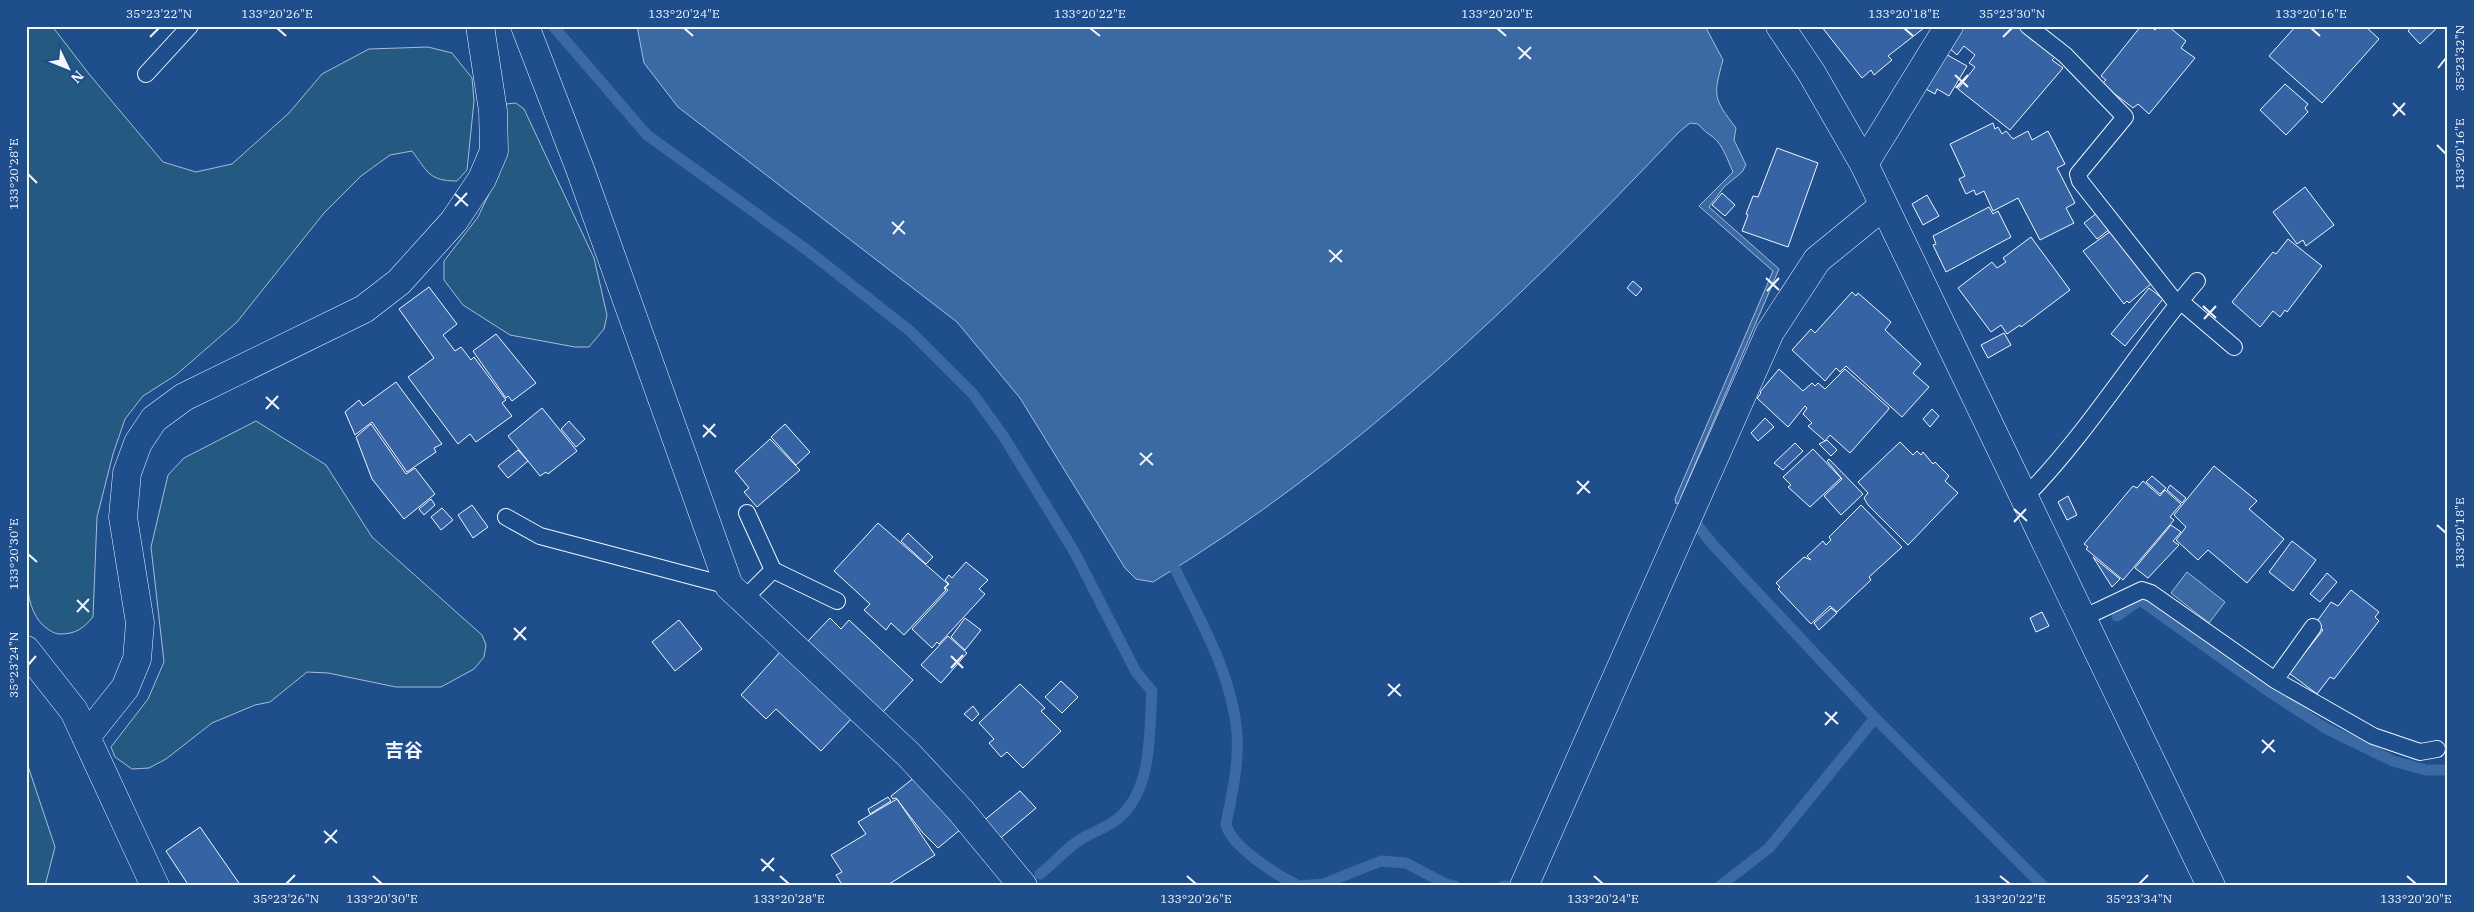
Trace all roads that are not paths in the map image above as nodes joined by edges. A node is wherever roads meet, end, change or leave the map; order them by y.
1 (190, 26) edge
2 (480, 26) edge
3 (525, 26) edge
4 (1780, 26) edge
5 (1948, 26) edge
6 (2028, 26) edge
7 (146, 74) dead end
8 (1864, 164) junction
9 (1883, 206) junction
10 (2197, 282) dead end
11 (2179, 303) junction
12 (2234, 347) dead end
13 (2024, 497) junction
14 (747, 513) dead end
15 (506, 517) dead end
16 (773, 570) junction
17 (736, 593) junction
18 (837, 601) dead end
19 (2083, 618) junction
20 (2313, 627) dead end
21 (26, 650) edge
22 (2274, 680) junction
23 (86, 737) junction
24 (2437, 749) dead end
25 (155, 886) edge
26 (1023, 886) edge
27 (1524, 886) edge
28 (2211, 886) edge

1 - 7 lane
2 - 23 street
3 - 17 street
4 - 8 street
5 - 8 street
6 - 11 lane
8 - 9 street
9 - 13 street
9 - 27 street
10 - 11 lane
11 - 12 lane
11 - 13 lane
13 - 19 street
14 - 16 lane
15 - 17 lane
16 - 17 lane
16 - 18 lane
17 - 26 street
19 - 22 lane
19 - 28 street
20 - 22 lane
21 - 23 street
22 - 24 lane
23 - 25 street

